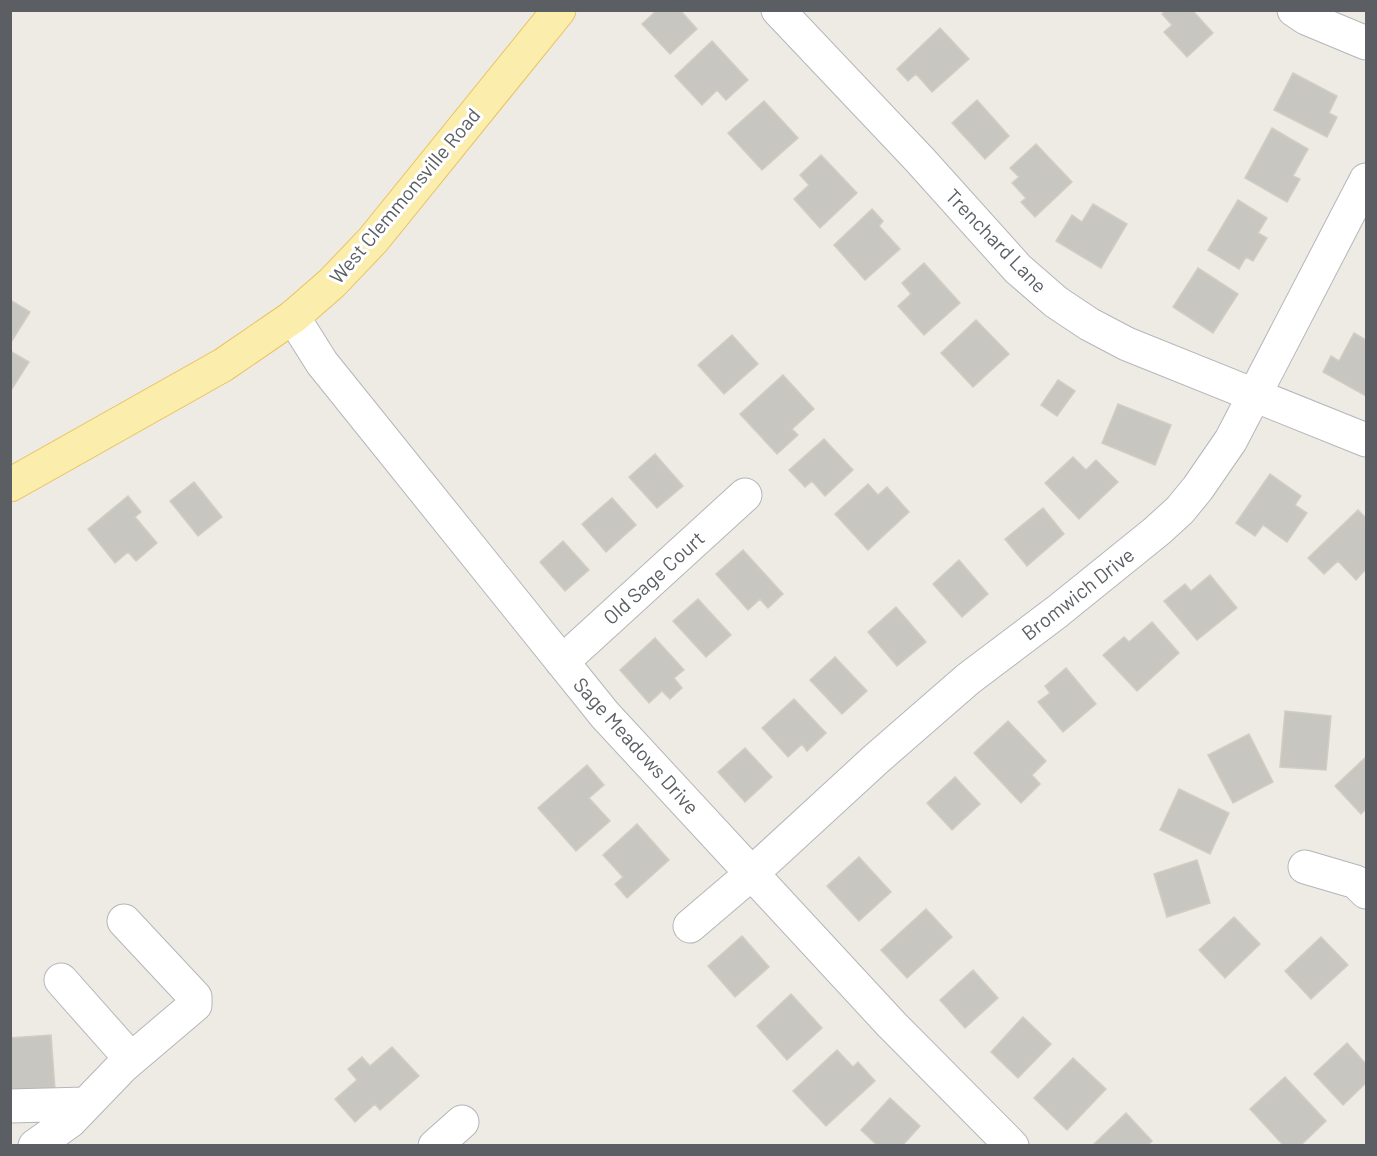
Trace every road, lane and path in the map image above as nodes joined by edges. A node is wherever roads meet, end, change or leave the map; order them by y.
1 (559, 10) edge
2 (778, 10) edge
3 (1294, 10) edge
4 (1366, 43) edge
5 (1366, 180) edge
6 (293, 317) junction
7 (1256, 394) junction
8 (1366, 440) edge
9 (10, 485) edge
10 (745, 495) dead end
11 (562, 662) junction
12 (1305, 867) dead end
13 (751, 874) junction
14 (1366, 892) edge
15 (124, 921) dead end
16 (690, 926) dead end
17 (61, 980) dead end
18 (131, 1059) junction
19 (86, 1104) junction
20 (10, 1106) edge
21 (462, 1122) dead end
22 (34, 1146) edge
23 (435, 1146) edge
24 (1012, 1146) edge

1 - 6 main road, West Clemmonsville Road
2 - 7 street, Trenchard Lane
3 - 4 street
5 - 7 street, Bromwich Drive
6 - 9 main road, West Clemmonsville Road
6 - 11 street, Sage Meadows Drive
7 - 8 street, Trenchard Lane
7 - 13 street, Bromwich Drive
10 - 11 street, Old Sage Court
11 - 13 street, Sage Meadows Drive
12 - 14 street
13 - 16 street, Bromwich Drive
13 - 24 street, Sage Meadows Drive
15 - 18 street
17 - 18 street
18 - 19 street
19 - 20 street
19 - 22 street
21 - 23 street

